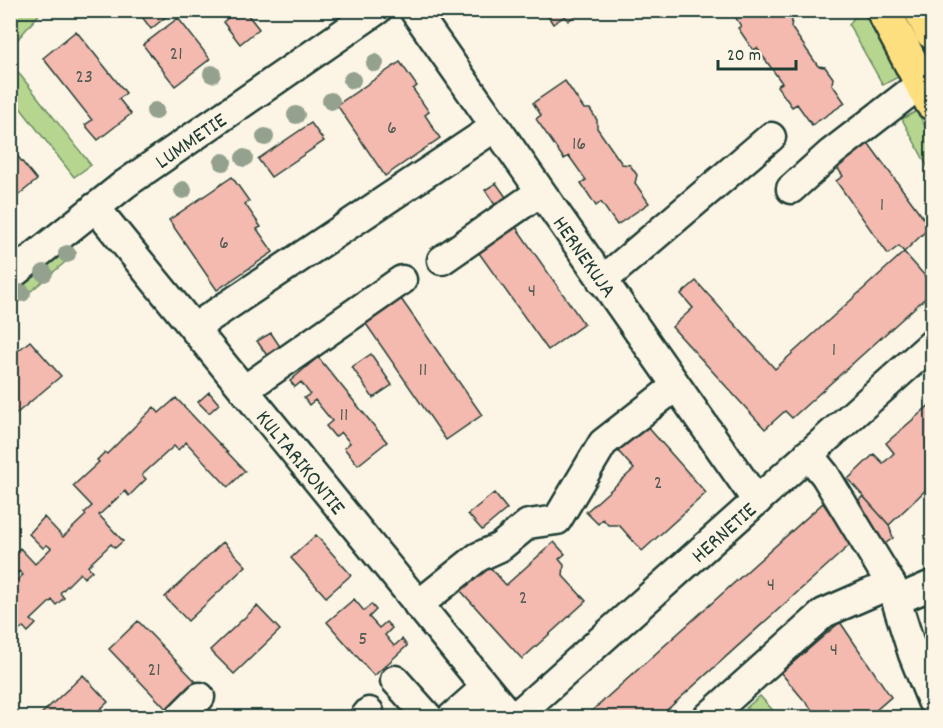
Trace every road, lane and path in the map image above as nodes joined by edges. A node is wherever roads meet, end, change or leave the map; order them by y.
1 (377, 10) edge
2 (414, 10) edge
3 (883, 10) edge
4 (921, 10) edge
5 (933, 32) edge
6 (929, 87) edge
7 (495, 126) junction
8 (771, 137) dead end
9 (791, 189) dead end
10 (540, 192) junction
11 (95, 207) junction
12 (442, 260) dead end
13 (10, 276) edge
14 (402, 280) dead end
15 (602, 281) junction
16 (194, 328) junction
17 (933, 344) edge
18 (676, 386) junction
19 (244, 390) junction
20 (808, 454) junction
21 (757, 501) junction
22 (933, 585) edge
23 (894, 592) junction
24 (418, 605) junction
25 (395, 680) dead end
26 (485, 688) junction
27 (200, 697) dead end
28 (933, 701) edge
29 (933, 709) edge
30 (179, 717) edge
31 (429, 717) edge
32 (450, 717) edge
33 (512, 717) edge
34 (707, 717) edge
35 (920, 717) edge

1 - 11 street, LUMMETIE
2 - 7 street, HERNEKUJA
3 - 6 main road
4 - 5 main road
6 - 9 street
7 - 10 street, HERNEKUJA
7 - 16 street
8 - 15 street
10 - 12 street
10 - 15 street, HERNEKUJA
11 - 13 street, LUMMETIE
11 - 16 street, KULTARIKONTIE
14 - 19 street
15 - 18 street, HERNEKUJA
16 - 19 street, KULTARIKONTIE
17 - 20 street, HERNETIE
18 - 21 street, HERNEKUJA
18 - 24 street
19 - 24 street, KULTARIKONTIE
20 - 21 street, HERNETIE
20 - 23 street
21 - 33 street, HERNETIE
22 - 23 street
23 - 28 street
23 - 34 street
24 - 26 street, KULTARIKONTIE
25 - 31 street
26 - 32 street
26 - 33 street, KULTARIKONTIE
27 - 30 street
29 - 35 street

